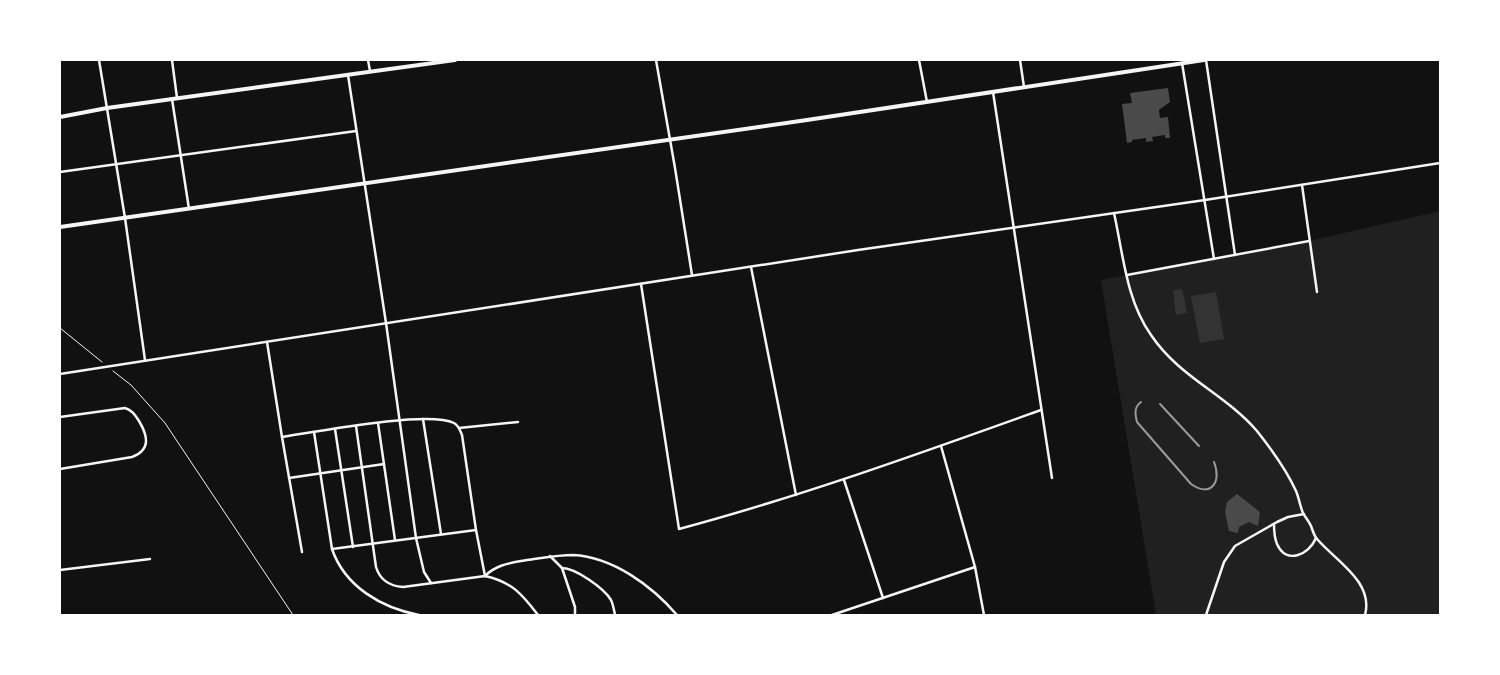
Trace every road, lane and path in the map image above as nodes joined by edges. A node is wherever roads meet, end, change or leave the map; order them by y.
1 (99, 60) edge
2 (172, 60) edge
3 (368, 60) edge
4 (454, 60) edge
5 (656, 60) edge
6 (919, 60) edge
7 (1020, 60) edge
8 (1160, 60) edge
9 (1205, 60) edge
10 (1182, 63) junction
11 (1161, 66) junction
12 (370, 72) junction
13 (348, 75) junction
14 (1024, 87) junction
15 (993, 92) junction
16 (175, 99) junction
17 (927, 102) junction
18 (107, 108) junction
19 (60, 117) edge
20 (356, 131) junction
21 (670, 140) junction
22 (181, 155) junction
23 (1440, 163) edge
24 (116, 164) junction
25 (60, 172) edge
26 (364, 184) junction
27 (1302, 185) junction
28 (1227, 196) junction
29 (1205, 200) junction
30 (189, 209) junction
31 (1114, 212) junction
32 (125, 218) junction
33 (60, 227) edge
34 (1013, 227) junction
35 (1309, 241) junction
36 (1236, 255) junction
37 (1214, 259) junction
38 (752, 267) junction
39 (1127, 275) junction
40 (692, 276) junction
41 (642, 284) junction
42 (1317, 292) dead end
43 (386, 324) junction
44 (60, 328) edge
45 (267, 342) junction
46 (145, 361) junction
47 (103, 362) dead end
48 (110, 368) dead end
49 (60, 374) edge
50 (1041, 410) junction
51 (60, 417) edge
52 (423, 419) junction
53 (400, 420) junction
54 (518, 422) dead end
55 (378, 423) junction
56 (356, 426) junction
57 (459, 428) junction
58 (335, 429) junction
59 (314, 432) junction
60 (282, 437) junction
61 (942, 446) junction
62 (384, 464) junction
63 (363, 467) junction
64 (60, 469) edge
65 (341, 470) junction
66 (320, 473) junction
67 (289, 478) junction
68 (1052, 478) dead end
69 (844, 480) junction
70 (796, 495) junction
71 (1304, 514) junction
72 (1274, 524) junction
73 (476, 530) junction
74 (441, 534) junction
75 (416, 538) junction
76 (1316, 538) junction
77 (395, 541) junction
78 (374, 544) junction
79 (353, 546) junction
80 (332, 549) junction
81 (302, 552) dead end
82 (550, 556) junction
83 (150, 559) dead end
84 (975, 567) junction
85 (562, 568) junction
86 (60, 570) edge
87 (485, 576) junction
88 (431, 583) junction
89 (882, 598) junction
90 (293, 615) edge
91 (418, 615) edge
92 (538, 615) edge
93 (575, 615) edge
94 (615, 615) edge
95 (677, 615) edge
96 (832, 615) edge
97 (984, 615) edge
98 (1206, 615) edge
99 (1365, 615) edge

1 - 18 street
2 - 16 street
3 - 12 street
4 - 12 main road
5 - 21 street
6 - 17 street
7 - 14 street
8 - 11 street
9 - 10 main road
9 - 28 street
10 - 11 main road
10 - 29 street
11 - 14 main road
12 - 13 main road
13 - 16 main road
13 - 20 street
14 - 15 main road
15 - 17 main road
15 - 34 street
16 - 18 main road
16 - 22 street
17 - 21 main road
18 - 19 main road
18 - 24 street
20 - 22 street
20 - 26 street
21 - 26 main road
21 - 40 street
22 - 24 street
22 - 30 street
23 - 27 street
24 - 25 street
24 - 32 street
26 - 30 main road
26 - 43 street
27 - 28 street
27 - 35 street
28 - 29 street
28 - 36 street
29 - 31 street
29 - 37 street
30 - 32 main road
31 - 34 street
31 - 39 street
32 - 33 main road
32 - 46 street
34 - 38 street
34 - 50 street
35 - 36 street
35 - 42 street
36 - 37 street
37 - 39 street
38 - 40 street
38 - 70 street
39 - 71 street
40 - 41 street
41 - 43 street
41 - 70 street
43 - 45 street
43 - 53 street
44 - 47 path
45 - 46 street
45 - 60 street
46 - 49 street
48 - 90 path
50 - 61 street
50 - 68 street
51 - 64 street
52 - 53 street
52 - 57 street
52 - 74 street
53 - 55 street
53 - 75 street
54 - 57 street
55 - 56 street
55 - 62 street
56 - 58 street
56 - 63 street
57 - 73 street
58 - 59 street
58 - 65 street
59 - 60 street
59 - 66 street
60 - 67 street
61 - 69 street
61 - 84 street
62 - 63 street
62 - 77 street
63 - 65 street
63 - 78 street
65 - 66 street
65 - 79 street
66 - 67 street
66 - 80 street
67 - 81 street
69 - 70 street
69 - 89 street
71 - 72 street
71 - 76 street
72 - 76 street
72 - 98 street
73 - 74 street
73 - 87 street
74 - 75 street
75 - 77 street
75 - 88 street
76 - 99 street
77 - 78 street
78 - 79 street
78 - 88 street
79 - 80 street
80 - 91 street
82 - 85 street
82 - 87 street
82 - 95 street
83 - 86 street
84 - 89 street
84 - 97 street
85 - 93 street
85 - 94 street
87 - 88 street
87 - 92 street
89 - 96 street

